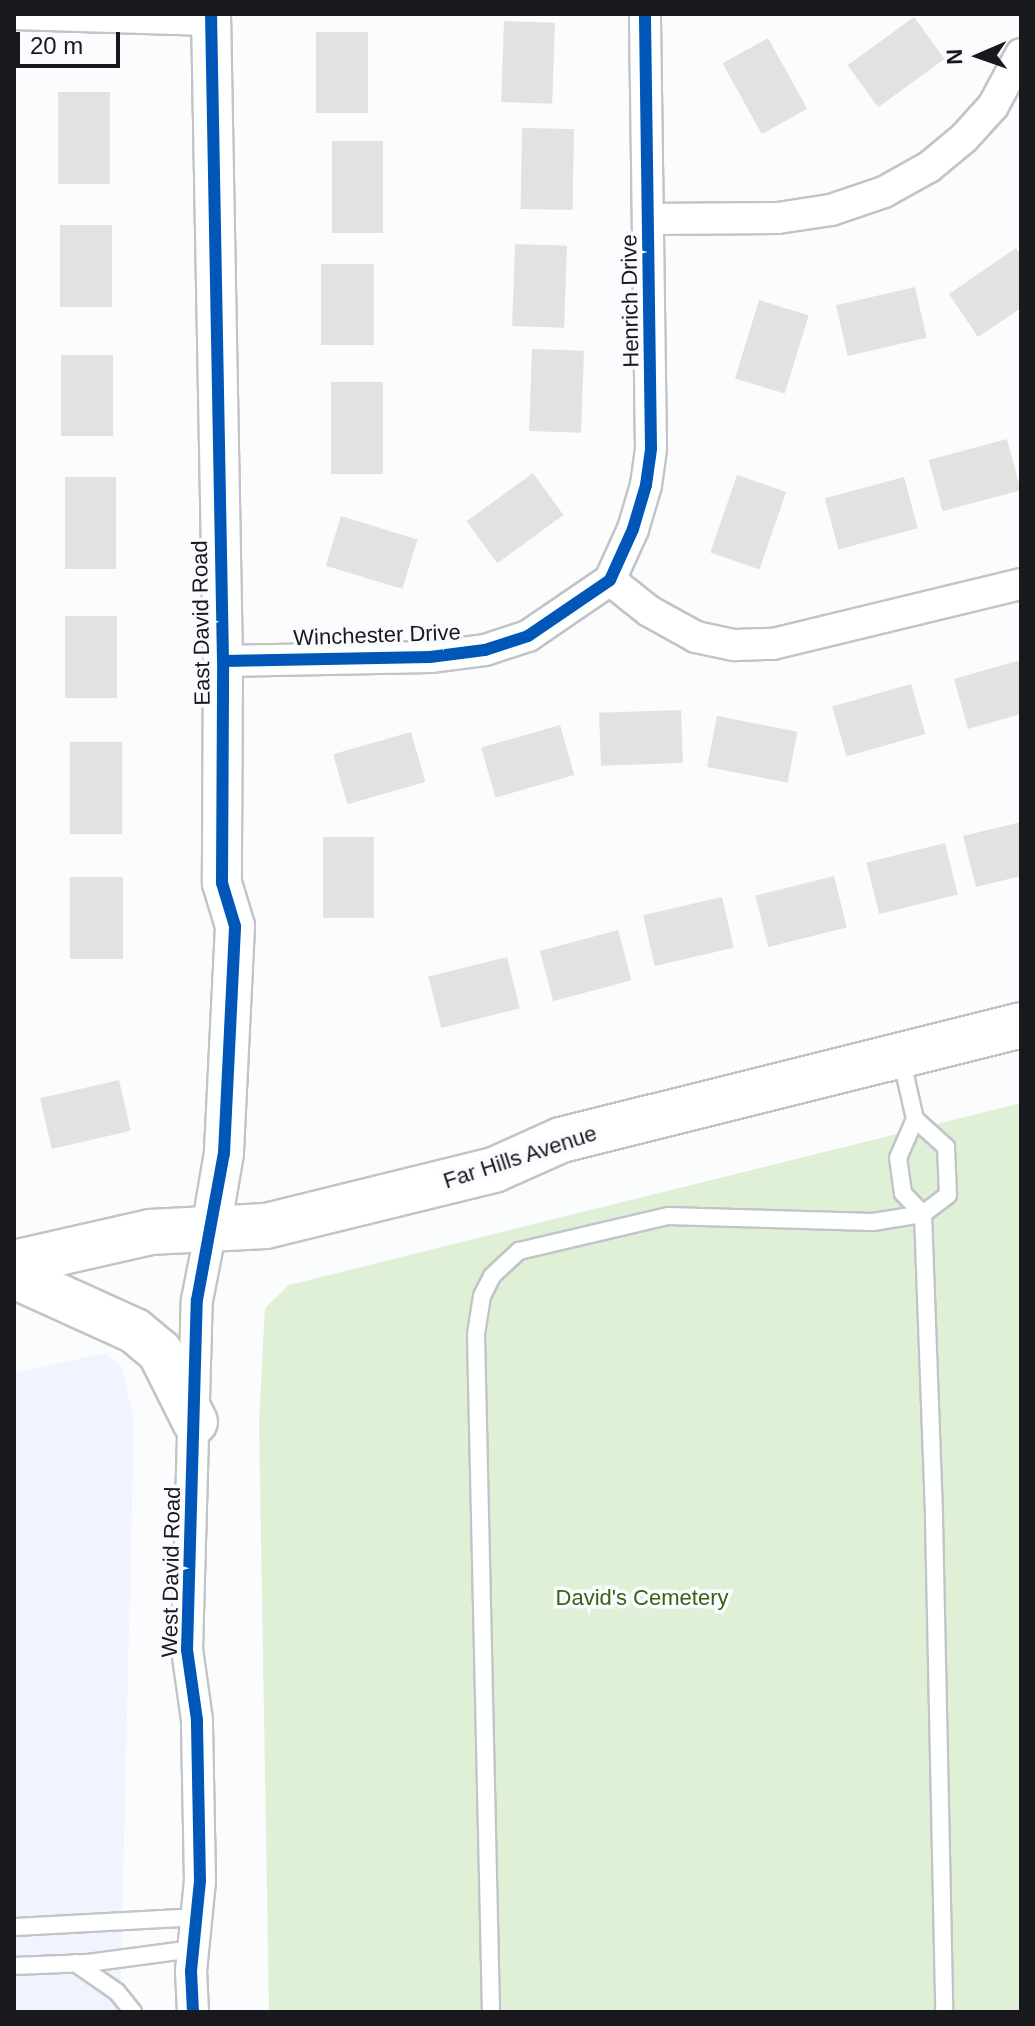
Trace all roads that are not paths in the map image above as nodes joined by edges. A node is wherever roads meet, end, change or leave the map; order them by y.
1 (14, 14) edge
2 (645, 14) edge
3 (210, 17) edge
4 (1021, 54) edge
5 (648, 219) junction
6 (610, 580) junction
7 (1021, 584) edge
8 (223, 661) junction
9 (1021, 1025) edge
10 (900, 1056) junction
11 (915, 1119) junction
12 (923, 1214) junction
13 (211, 1229) junction
14 (14, 1263) edge
15 (14, 1276) edge
16 (195, 1422) junction
17 (196, 1917) junction
18 (14, 1927) edge
19 (193, 1949) junction
20 (75, 1963) junction
21 (14, 1966) edge
22 (133, 2012) edge
23 (193, 2012) edge
24 (491, 2012) edge
25 (944, 2012) edge

1 - 3 street
2 - 5 street, Henrich Drive
3 - 8 street, East David Road
4 - 5 street
5 - 6 street, Henrich Drive
6 - 7 street
6 - 8 street, Winchester Drive
8 - 13 street, East David Road
9 - 10 main road, Far Hills Avenue
10 - 11 lane
10 - 13 main road, Far Hills Avenue
11 - 12 lane
11 - 12 lane
12 - 24 lane
12 - 25 lane
13 - 14 main road, Far Hills Avenue
13 - 16 street, West David Road
15 - 16 main road
16 - 17 street, West David Road
17 - 18 lane
17 - 19 street, West David Road
19 - 20 lane
19 - 23 street, West David Road
20 - 21 lane
20 - 22 lane

